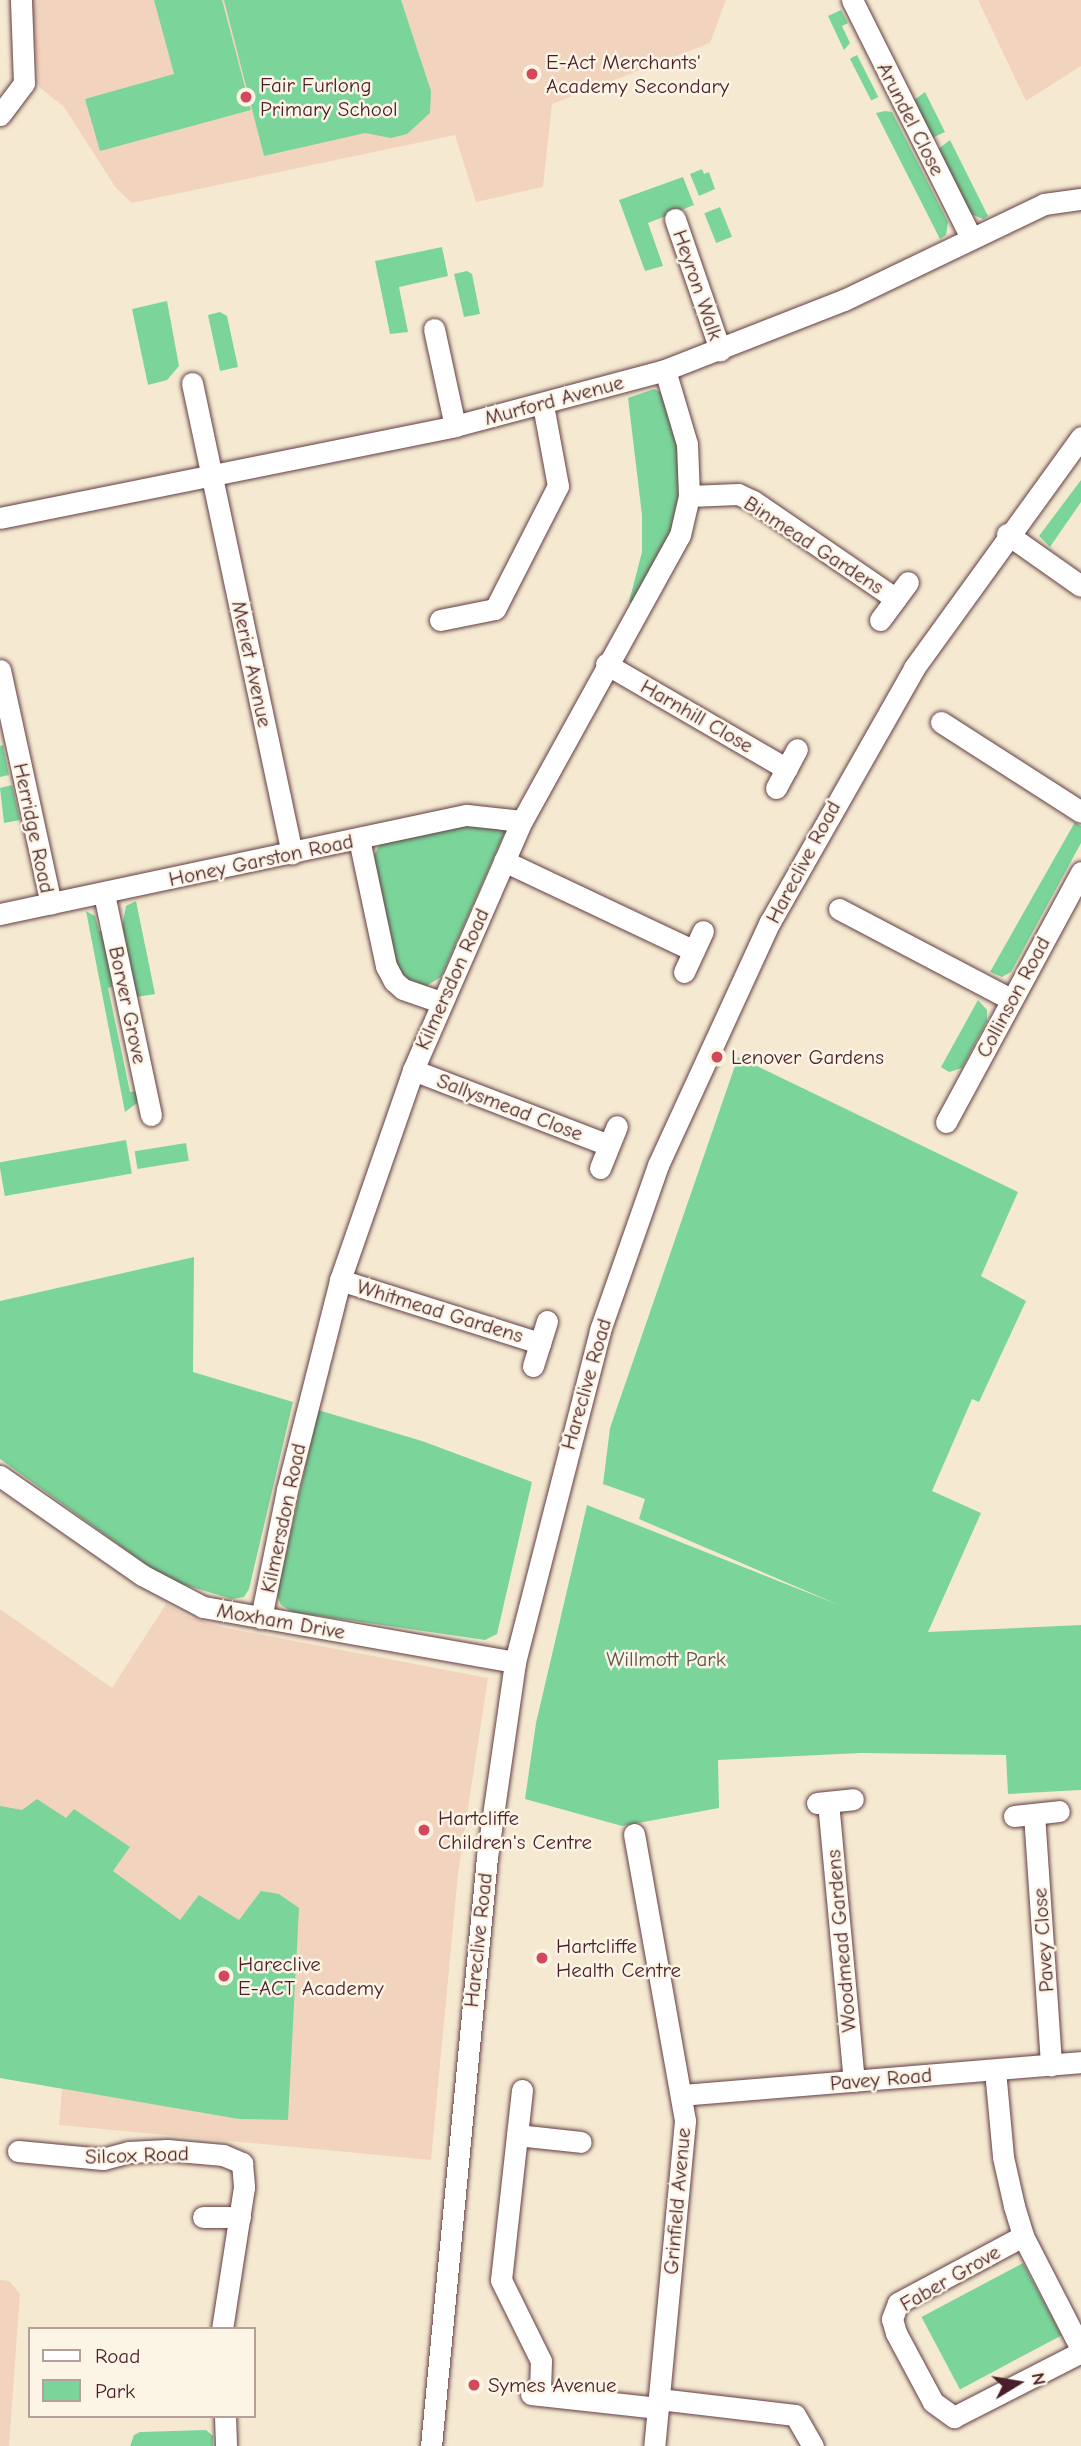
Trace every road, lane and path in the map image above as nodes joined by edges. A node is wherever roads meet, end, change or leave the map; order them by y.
1 (21, 0) edge
2 (852, 0) edge
3 (0, 115) edge
4 (1081, 199) edge
5 (675, 219) dead end
6 (971, 237) junction
7 (434, 329) dead end
8 (720, 350) junction
9 (665, 370) junction
10 (192, 383) dead end
11 (543, 405) junction
12 (455, 426) junction
13 (1081, 437) edge
14 (211, 475) junction
15 (688, 496) junction
16 (0, 518) edge
17 (1007, 534) junction
18 (1081, 586) edge
19 (440, 620) dead end
20 (880, 620) dead end
21 (606, 664) junction
22 (0, 670) edge
23 (5, 712) edge
24 (941, 722) dead end
25 (797, 749) dead end
26 (787, 769) junction
27 (776, 788) dead end
28 (1081, 812) edge
29 (522, 821) junction
30 (359, 839) junction
31 (292, 854) junction
32 (504, 861) junction
33 (1081, 872) edge
34 (104, 894) junction
35 (51, 904) junction
36 (839, 909) dead end
37 (0, 914) edge
38 (703, 931) dead end
39 (694, 951) junction
40 (684, 972) dead end
41 (1012, 1000) junction
42 (440, 1002) junction
43 (413, 1070) junction
44 (151, 1115) dead end
45 (946, 1122) dead end
46 (600, 1168) dead end
47 (340, 1280) junction
48 (547, 1321) dead end
49 (540, 1343) junction
50 (533, 1366) dead end
51 (0, 1476) edge
52 (261, 1618) junction
53 (515, 1662) junction
54 (853, 1799) dead end
55 (1059, 1811) dead end
56 (634, 1835) dead end
57 (1081, 2062) edge
58 (1051, 2065) junction
59 (995, 2070) junction
60 (854, 2081) junction
61 (522, 2090) dead end
62 (681, 2095) junction
63 (517, 2135) junction
64 (582, 2142) dead end
65 (18, 2151) dead end
66 (203, 2217) dead end
67 (240, 2217) junction
68 (1023, 2236) junction
69 (222, 2327) edge
70 (1081, 2350) edge
71 (659, 2403) junction
72 (225, 2418) edge
73 (226, 2446) edge
74 (431, 2446) edge
75 (654, 2446) edge
76 (813, 2446) edge

1 - 3 street
2 - 6 street, Arundel Close
4 - 6 street, Murford Avenue
5 - 8 street, Heyron Walk
6 - 8 street, Murford Avenue
7 - 12 street
8 - 9 street, Murford Avenue
9 - 11 street, Murford Avenue
9 - 15 street, Kilmersdon Road
10 - 14 street, Meriet Avenue
11 - 12 street, Murford Avenue
11 - 19 street
12 - 14 street, Murford Avenue
13 - 17 street, Hareclive Road
14 - 16 street, Murford Avenue
14 - 31 street, Meriet Avenue
15 - 20 street, Binmead Gardens
15 - 21 street, Kilmersdon Road
17 - 18 street
17 - 53 street, Hareclive Road
21 - 26 street, Harnhill Close
21 - 29 street, Kilmersdon Road
22 - 23 street, Herridge Road
23 - 35 street, Herridge Road
24 - 28 street
25 - 26 street
26 - 27 street
29 - 30 street, Honey Garston Road
29 - 32 street, Kilmersdon Road
30 - 31 street, Honey Garston Road
30 - 42 street
31 - 34 street, Honey Garston Road
32 - 39 street
32 - 42 street, Kilmersdon Road
33 - 41 street, Collinson Road
34 - 35 street, Honey Garston Road
34 - 44 street, Borver Grove
35 - 37 street, Honey Garston Road
36 - 41 street
38 - 39 street
39 - 40 street
41 - 45 street, Collinson Road
42 - 43 street, Kilmersdon Road
43 - 46 street, Sallysmead Close
43 - 47 street, Kilmersdon Road
47 - 49 street, Whitmead Gardens
47 - 52 street, Kilmersdon Road
48 - 49 street
49 - 50 street
51 - 52 street, Moxham Drive
52 - 53 street, Moxham Drive
53 - 74 street, Hareclive Road
54 - 60 street, Woodmead Gardens
55 - 58 street, Pavey Close
56 - 62 street, Grinfield Avenue
57 - 58 street, Pavey Road
58 - 59 street, Pavey Road
59 - 60 street, Pavey Road
59 - 68 street
60 - 62 street, Pavey Road
61 - 63 street
62 - 71 street, Grinfield Avenue
63 - 64 street
63 - 71 street
65 - 67 street, Silcox Road
66 - 67 street
67 - 69 street, Silcox Road
68 - 70 street
68 - 70 street, Faber Grove
71 - 75 street, Grinfield Avenue
71 - 76 street
72 - 73 street

